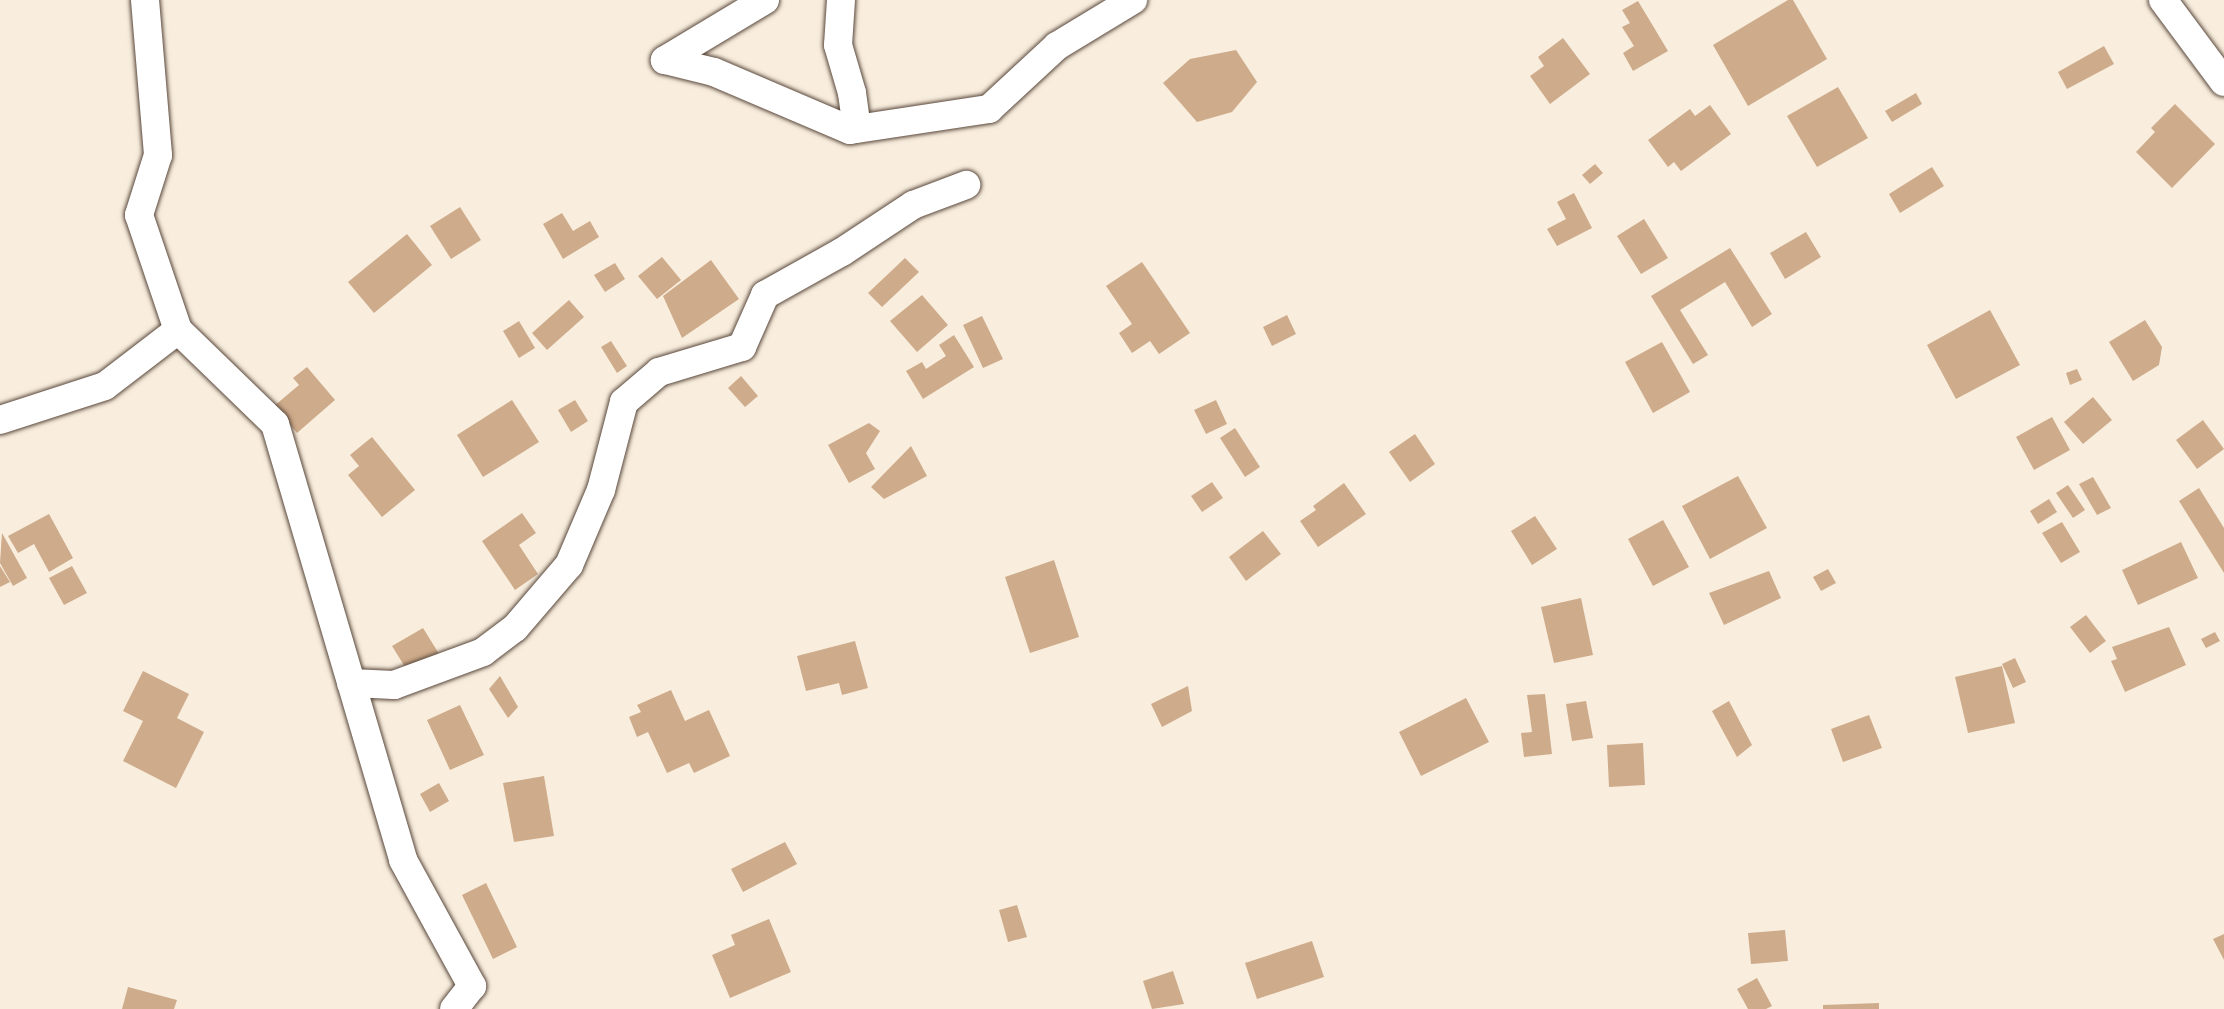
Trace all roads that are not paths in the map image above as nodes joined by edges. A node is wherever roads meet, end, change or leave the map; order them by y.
1 (145, 0) edge
2 (765, 0) edge
3 (841, 0) edge
4 (1133, 0) edge
5 (2163, 0) edge
6 (2224, 82) edge
7 (857, 129) junction
8 (966, 185) dead end
9 (178, 330) junction
10 (0, 420) edge
11 (351, 683) junction
12 (454, 1009) edge

1 - 9 street
2 - 7 street
3 - 7 street
4 - 7 street
5 - 6 street
8 - 11 street
9 - 10 street
9 - 11 street
11 - 12 street

